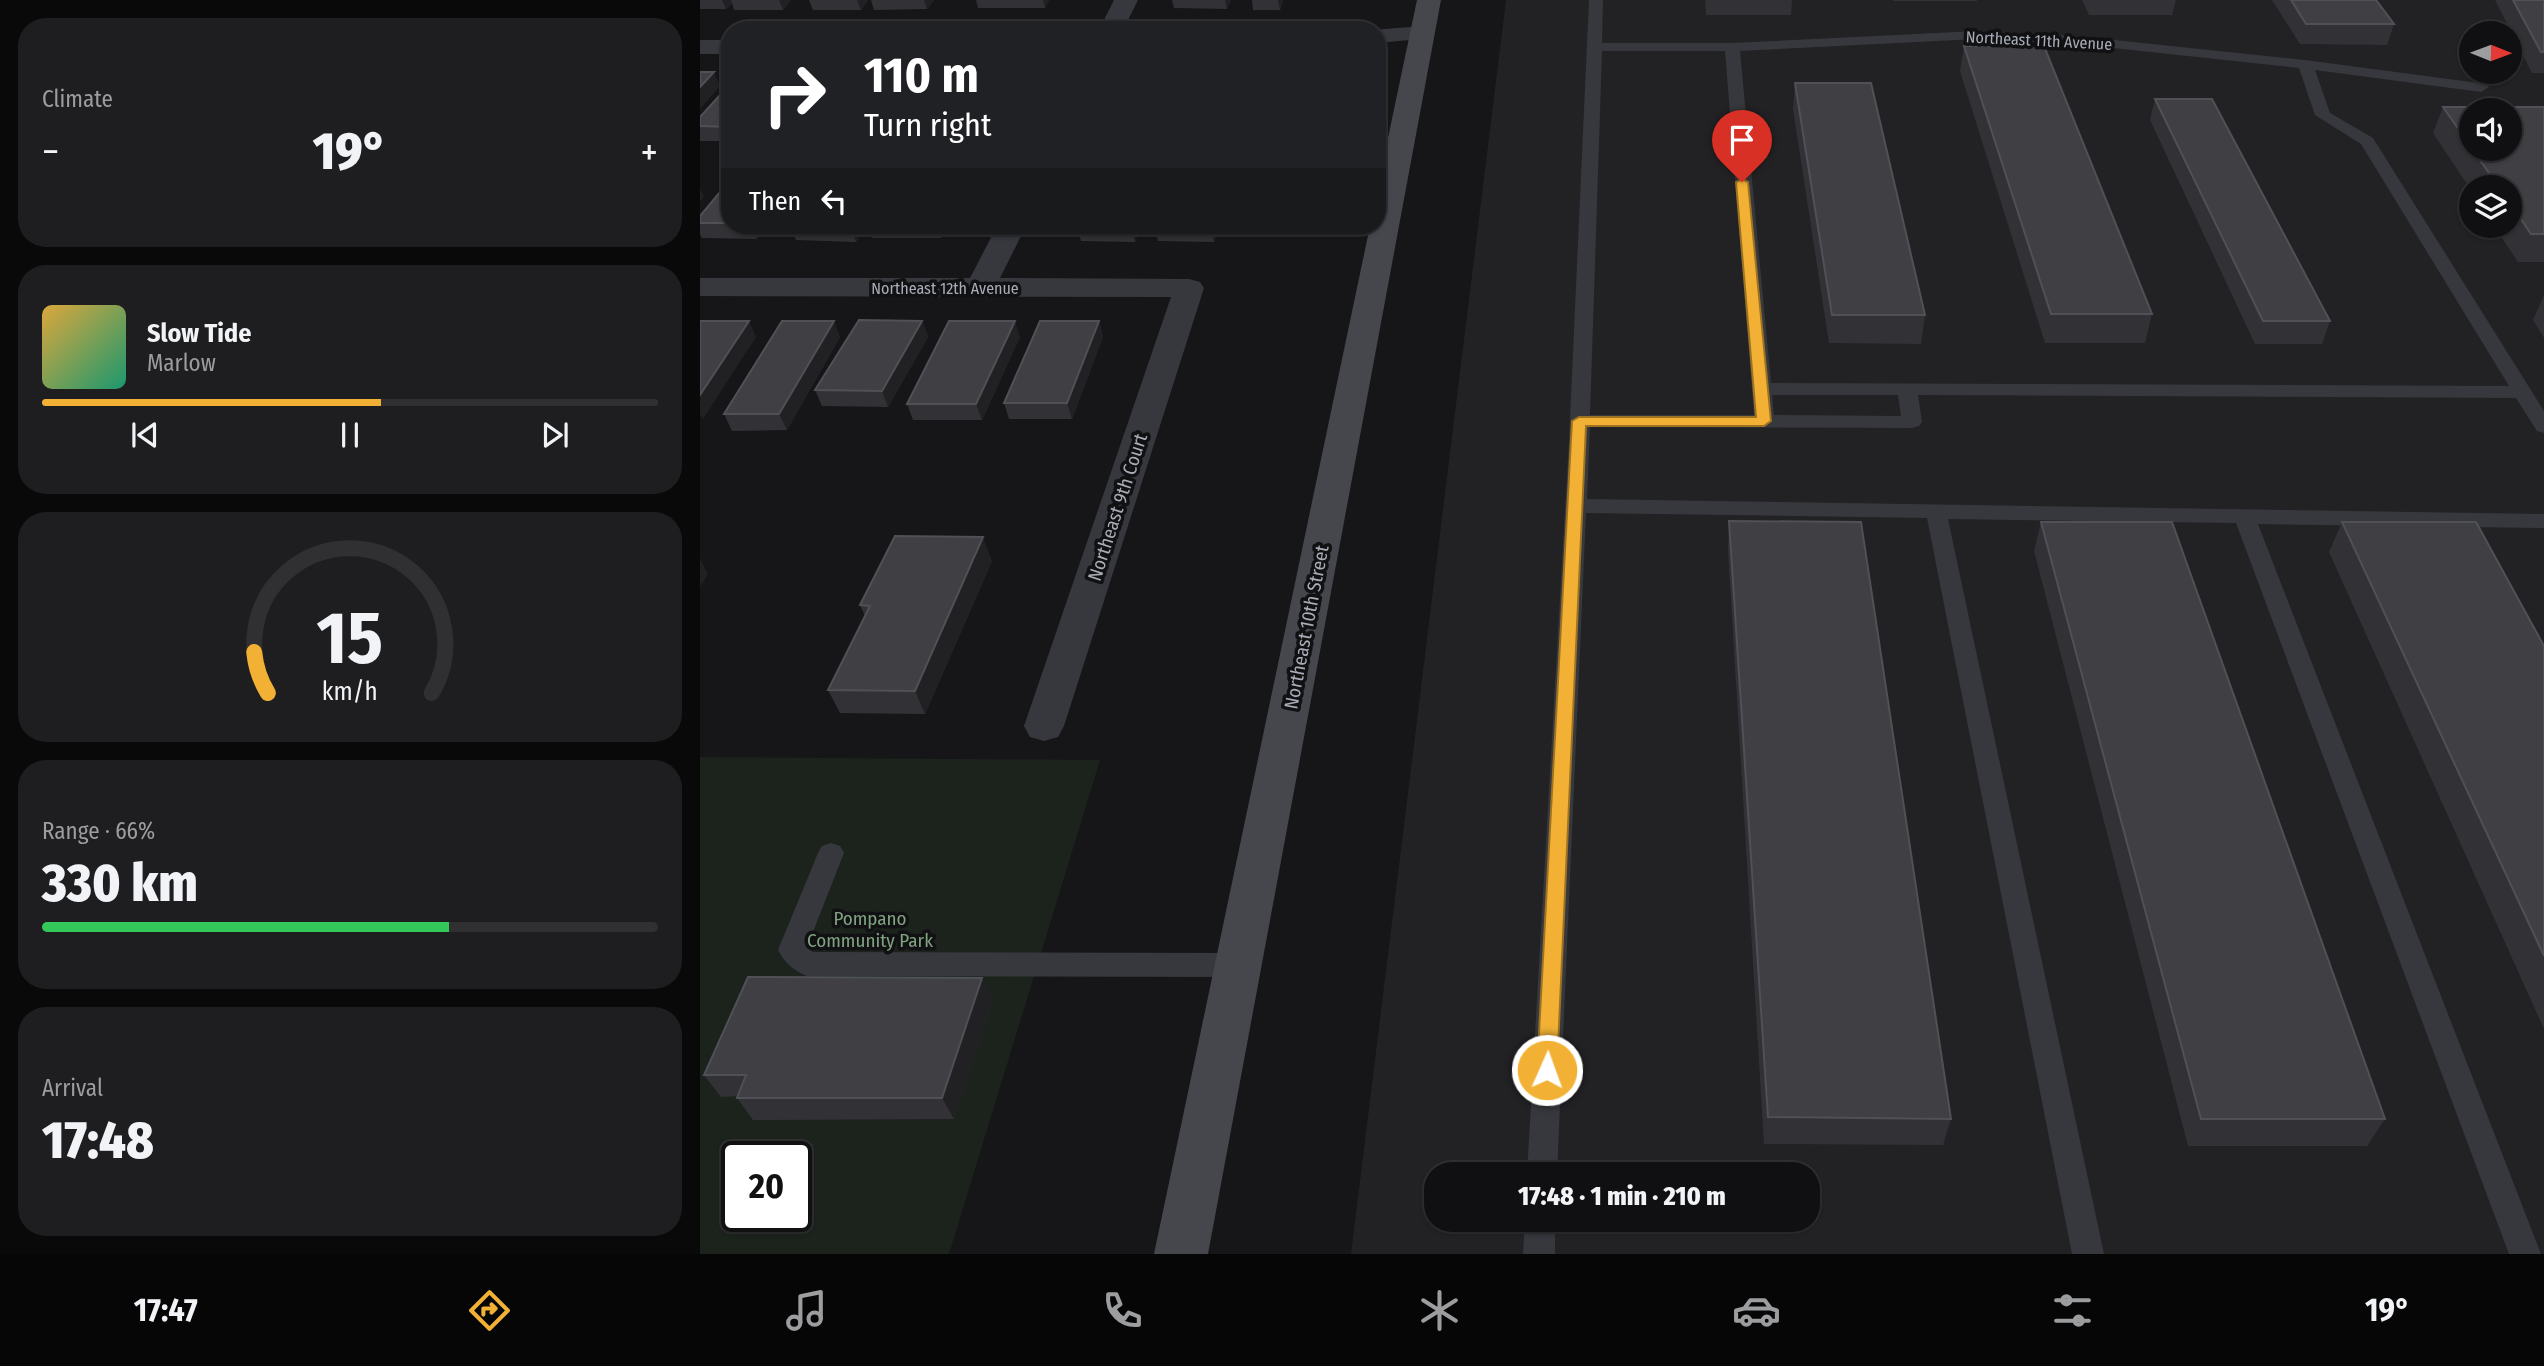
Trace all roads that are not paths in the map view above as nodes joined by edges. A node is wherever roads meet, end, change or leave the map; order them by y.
1 (1126, 0) edge
2 (1429, 0) edge
3 (1596, 0) edge
4 (1116, 21) edge
5 (1386, 37) edge
6 (1420, 43) junction
7 (700, 47) edge
8 (721, 47) edge
9 (1594, 47) junction
10 (1731, 47) junction
11 (1386, 50) edge
12 (2305, 64) junction
13 (2481, 87) dead end
14 (1386, 216) edge
15 (1006, 235) edge
16 (1382, 235) edge
17 (700, 287) edge
18 (980, 288) junction
19 (1189, 288) joint
20 (1762, 389) junction
21 (1907, 389) junction
22 (2522, 391) junction
23 (1579, 421) junction
24 (1764, 421) junction
25 (2544, 427) edge
26 (1574, 506) junction
27 (1936, 512) junction
28 (2244, 516) junction
29 (2544, 521) edge
30 (1045, 726) dead end
31 (831, 853) dead end
32 (1239, 965) junction
33 (1543, 1162) edge
34 (1540, 1232) edge
35 (1181, 1254) edge
36 (1539, 1254) edge
37 (2088, 1254) edge
38 (2525, 1254) edge

1 - 4 street
2 - 6 street, Northeast 10th Street
3 - 9 lane
5 - 6 street
6 - 11 street
6 - 14 street, Northeast 10th Street
7 - 8 street
9 - 10 lane, Northeast 11th Avenue
9 - 23 lane
10 - 12 lane, Northeast 11th Avenue
10 - 20 lane
12 - 13 lane, Northeast 11th Avenue
12 - 22 lane
15 - 18 street
16 - 32 street, Northeast 10th Street
17 - 18 street, Northeast 12th Avenue
18 - 19 street, Northeast 12th Avenue
19 - 30 street, Northeast 9th Court
20 - 21 lane
20 - 24 lane
21 - 22 lane
21 - 24 lane
22 - 25 lane
23 - 24 lane
23 - 26 lane
26 - 27 lane
26 - 33 lane
27 - 28 lane
27 - 37 lane
28 - 29 lane
28 - 38 lane
31 - 32 lane
32 - 35 street, Northeast 10th Street
34 - 36 lane

